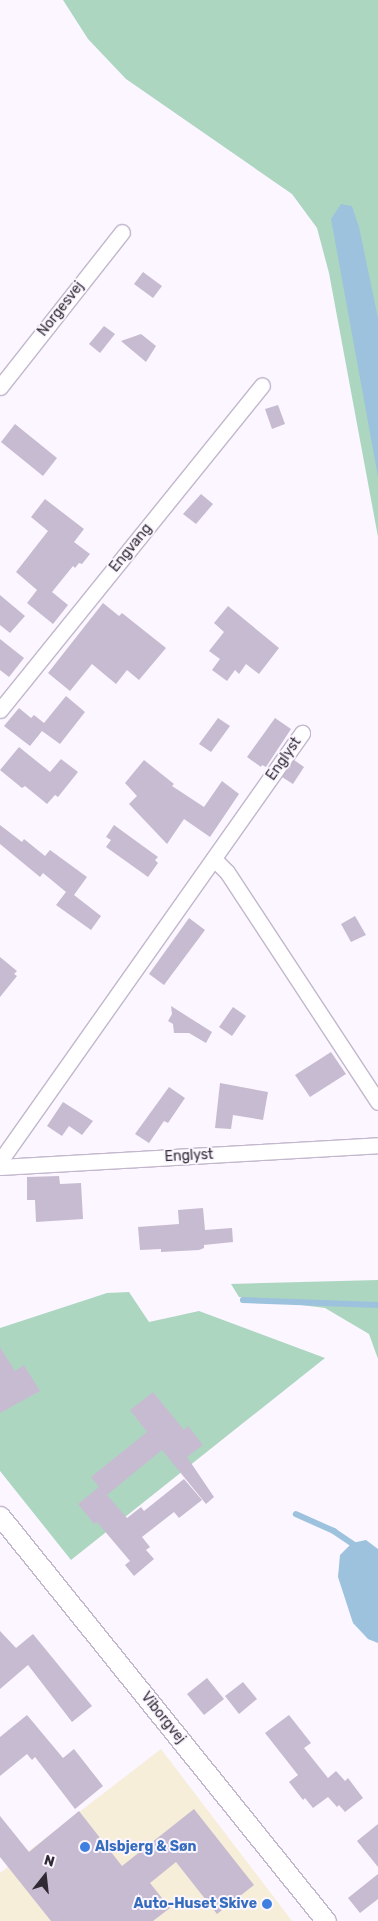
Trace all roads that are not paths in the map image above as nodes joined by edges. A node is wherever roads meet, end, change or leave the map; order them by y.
1 (122, 232) dead end
2 (262, 385) dead end
3 (0, 387) edge
4 (0, 710) edge
5 (302, 733) dead end
6 (214, 859) junction
7 (378, 1102) edge
8 (378, 1145) edge
9 (0, 1161) edge
10 (0, 1166) edge
11 (0, 1516) edge
12 (326, 1921) edge

1 - 3 street, Norgesvej
2 - 4 street, Engvang
5 - 6 street, Englyst
6 - 7 street
6 - 9 street, Englyst
8 - 10 street, Englyst
11 - 12 street, Viborgvej

